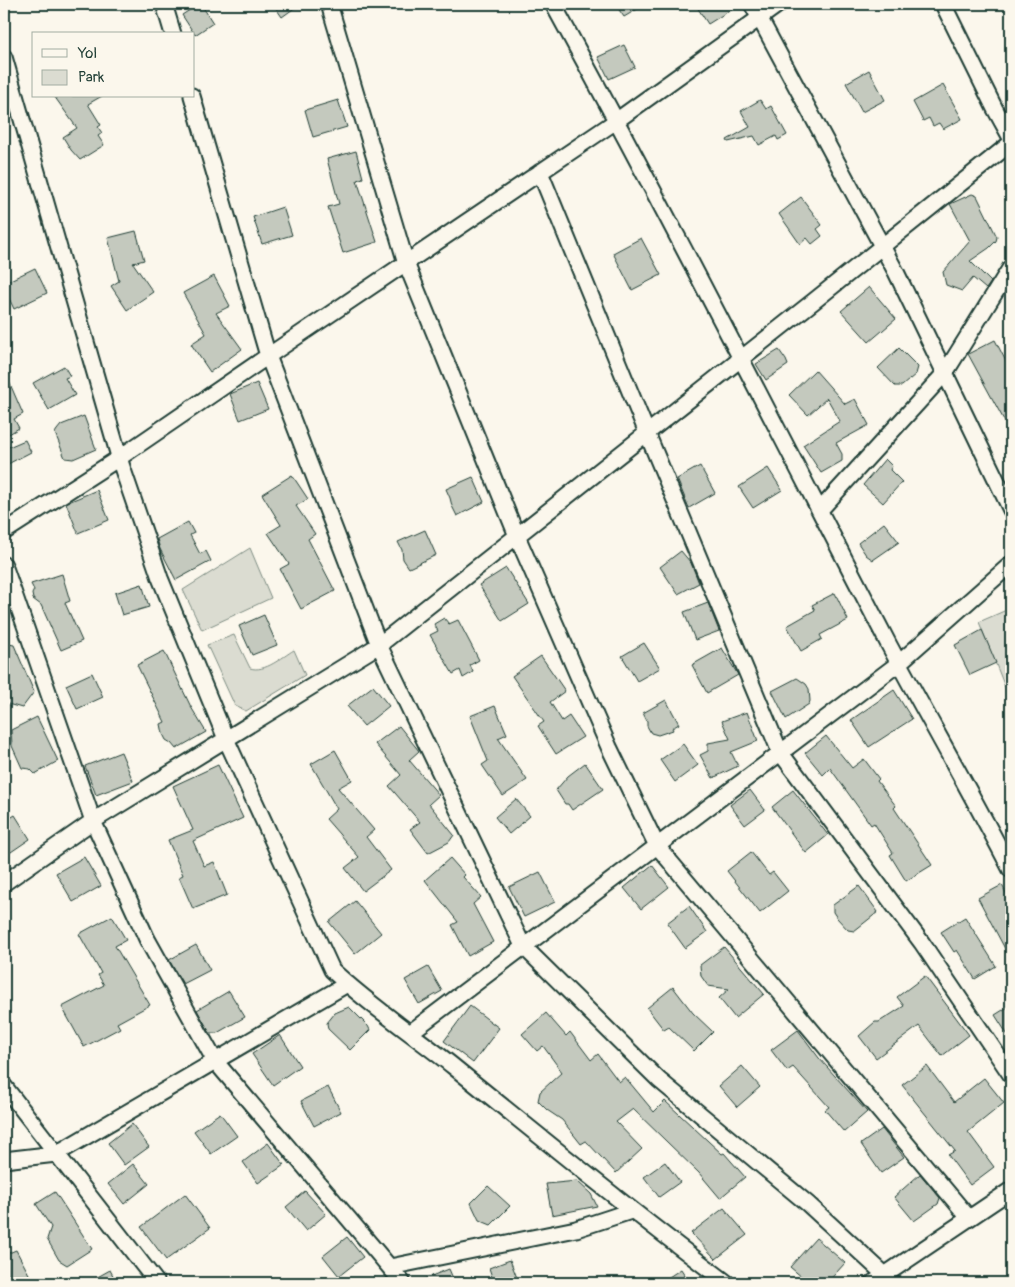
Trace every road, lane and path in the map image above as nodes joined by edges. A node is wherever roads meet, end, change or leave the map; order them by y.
1 (164, 4) edge
2 (553, 4) edge
3 (752, 4) edge
4 (780, 4) edge
5 (943, 4) edge
6 (333, 5) edge
7 (760, 18) junction
8 (172, 32) edge
9 (4, 57) edge
10 (193, 98) edge
11 (616, 121) junction
12 (1011, 138) edge
13 (1011, 142) edge
14 (540, 172) junction
15 (882, 246) junction
16 (406, 263) junction
17 (1011, 267) edge
18 (268, 356) junction
19 (742, 358) junction
20 (945, 373) junction
21 (647, 433) junction
22 (119, 458) junction
23 (820, 510) junction
24 (1011, 510) edge
25 (4, 532) edge
26 (517, 536) junction
27 (1011, 564) edge
28 (4, 565) edge
29 (379, 645) junction
30 (899, 663) junction
31 (226, 739) junction
32 (780, 752) junction
33 (93, 822) junction
34 (657, 846) junction
35 (1011, 870) edge
36 (6, 876) edge
37 (523, 946) junction
38 (347, 984) junction
39 (411, 1032) junction
40 (215, 1061) junction
41 (1011, 1075) edge
42 (4, 1086) edge
43 (56, 1154) junction
44 (4, 1160) edge
45 (1011, 1190) edge
46 (631, 1211) junction
47 (969, 1218) junction
48 (390, 1266) junction
49 (879, 1279) edge
50 (157, 1283) edge
51 (403, 1283) edge
52 (727, 1283) edge

1 - 8 street
2 - 11 street
3 - 7 street
4 - 7 street
5 - 12 street
6 - 16 street
7 - 11 street
7 - 15 street
9 - 22 street
10 - 18 street
11 - 14 street
11 - 19 street
13 - 15 street
14 - 16 street
14 - 21 street
15 - 19 street
15 - 20 street
16 - 18 street
16 - 26 street
17 - 20 street
18 - 22 street
18 - 29 street
19 - 21 street
19 - 23 street
20 - 23 street
20 - 24 street
21 - 26 street
21 - 32 street
22 - 25 street
22 - 31 street
23 - 30 street
26 - 29 street
26 - 34 street
27 - 30 street
28 - 33 street
29 - 31 street
29 - 37 street
30 - 32 street
30 - 35 street
31 - 33 street
31 - 38 street
32 - 34 street
32 - 41 street
33 - 36 street
33 - 40 street
34 - 37 street
34 - 47 street
37 - 39 street
37 - 49 street
38 - 39 street
38 - 40 street
39 - 46 street
40 - 43 street
40 - 48 street
42 - 43 street
43 - 44 street
43 - 50 street
45 - 47 street
46 - 48 street
46 - 52 street
47 - 49 street
48 - 51 street

